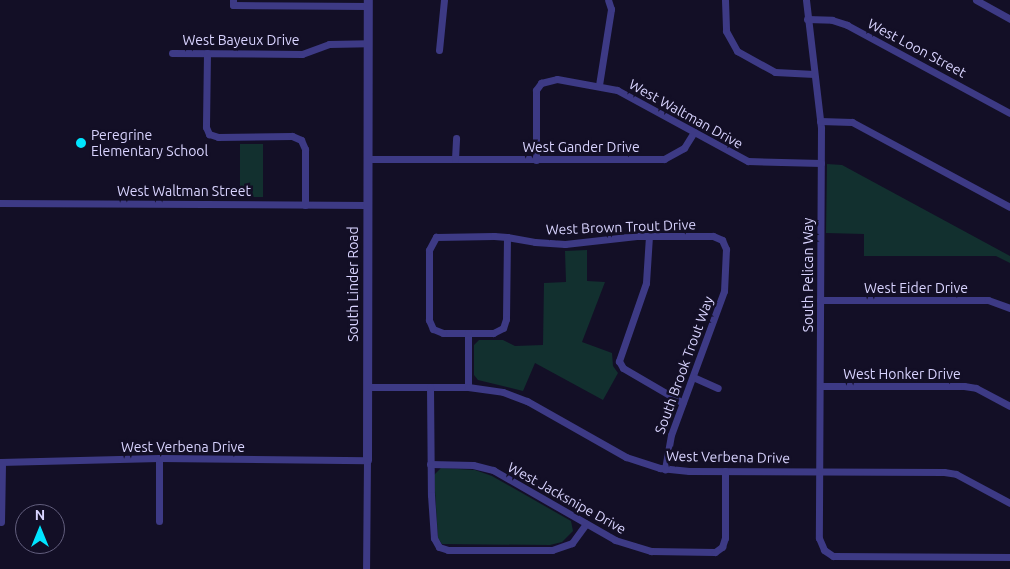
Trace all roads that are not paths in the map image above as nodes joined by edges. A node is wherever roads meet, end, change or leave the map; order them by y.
1 (233, 0) edge
2 (444, 0) edge
3 (608, 0) edge
4 (725, 0) edge
5 (806, 0) edge
6 (976, 0) edge
7 (368, 3) edge
8 (1010, 18) edge
9 (807, 19) junction
10 (368, 43) junction
11 (439, 50) dead end
12 (172, 53) dead end
13 (207, 53) junction
14 (814, 74) junction
15 (599, 85) junction
16 (1010, 113) edge
17 (820, 121) junction
18 (694, 132) junction
19 (456, 138) dead end
20 (367, 159) junction
21 (456, 159) junction
22 (536, 160) junction
23 (821, 163) junction
24 (0, 203) edge
25 (305, 205) junction
26 (367, 205) junction
27 (1010, 207) edge
28 (649, 236) junction
29 (507, 238) junction
30 (722, 240) joint
31 (820, 300) junction
32 (1010, 308) edge
33 (468, 333) junction
34 (693, 377) junction
35 (820, 386) junction
36 (367, 387) junction
37 (430, 387) junction
38 (468, 387) junction
39 (718, 388) dead end
40 (683, 403) junction
41 (1010, 406) edge
42 (158, 458) junction
43 (367, 460) junction
44 (1, 462) edge
45 (430, 464) junction
46 (665, 469) junction
47 (725, 471) junction
48 (820, 472) junction
49 (1010, 503) edge
50 (159, 521) dead end
51 (1, 522) edge
52 (586, 524) junction
53 (1010, 557) edge
54 (366, 569) edge

1 - 7 street
2 - 11 street
3 - 15 street
4 - 14 street
5 - 9 street, South Pelican Way
6 - 8 street
7 - 10 street, South Linder Road
9 - 14 street, South Pelican Way
9 - 16 street, West Loon Street
10 - 13 street, West Bayeux Drive
10 - 20 street, South Linder Road
12 - 13 street, West Bayeux Drive
13 - 25 street
14 - 17 street, South Pelican Way
15 - 18 street, West Waltman Drive
15 - 22 street, West Waltman Drive
17 - 23 street, South Pelican Way
17 - 27 street
18 - 22 street, West Gander Drive
18 - 23 street, West Waltman Drive
19 - 21 street
20 - 21 street, West Gander Drive
20 - 26 street, South Linder Road
21 - 22 street, West Gander Drive
23 - 31 street, South Pelican Way
24 - 25 street, West Waltman Street
25 - 26 street, West Waltman Street
26 - 36 street, South Linder Road
28 - 29 street, West Brown Trout Drive
28 - 30 street, West Brown Trout Drive
28 - 40 street
29 - 33 street
29 - 33 street, West Brown Trout Drive
30 - 34 street, South Brook Trout Way
31 - 32 street, West Eider Drive
31 - 35 street, South Pelican Way
33 - 38 street
34 - 39 street
34 - 40 street, South Brook Trout Way
35 - 41 street, West Honker Drive
35 - 48 street, South Pelican Way
36 - 37 street, West Verbena Drive
36 - 43 street, South Linder Road
37 - 38 street, West Verbena Drive
37 - 45 street
38 - 46 street, West Verbena Drive
40 - 46 street, South Brook Trout Way
42 - 43 street, West Verbena Drive
42 - 44 street, West Verbena Drive
42 - 50 street
43 - 54 street, South Linder Road
44 - 51 street
45 - 52 street, West Jacksnipe Drive
45 - 52 street
46 - 47 street, West Verbena Drive
47 - 48 street, West Verbena Drive
47 - 52 street, West Jacksnipe Drive
48 - 49 street, West Verbena Drive
48 - 53 street, South Pelican Way

